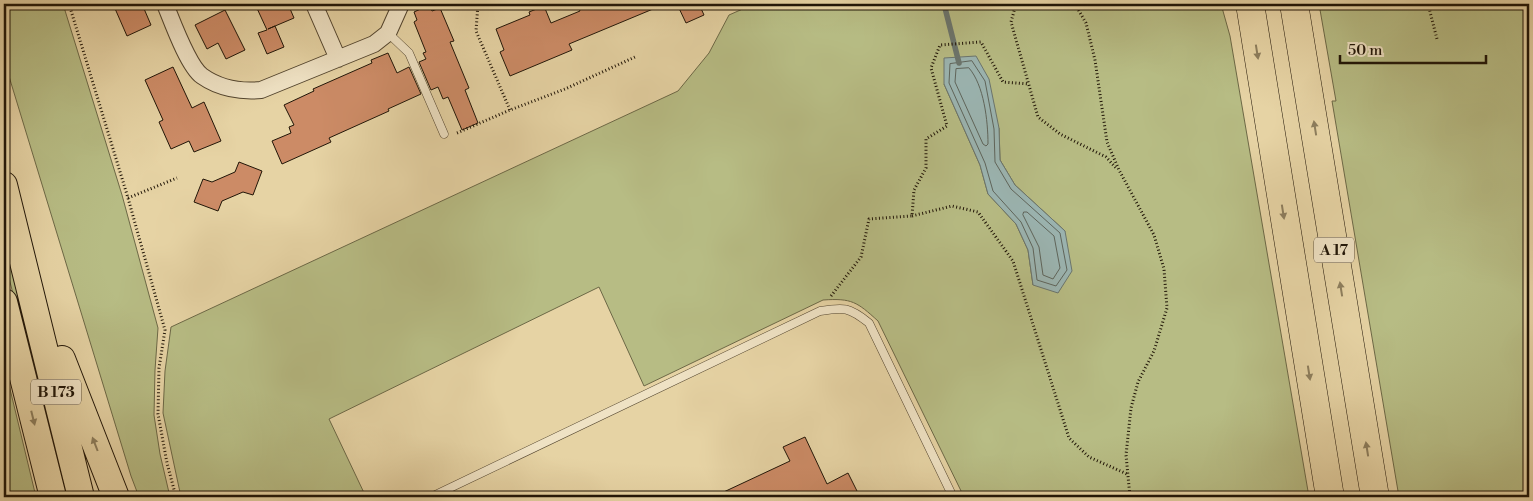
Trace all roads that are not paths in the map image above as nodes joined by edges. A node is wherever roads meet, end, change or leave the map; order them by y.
1 (165, 4) edge
2 (314, 4) edge
3 (401, 4) edge
4 (1250, 4) edge
5 (1294, 4) edge
6 (388, 33) junction
7 (338, 59) junction
8 (444, 134) road end
9 (4, 184) edge
10 (30, 287) junction
11 (4, 302) edge
12 (53, 497) edge
13 (81, 497) edge
14 (116, 497) edge
15 (431, 497) edge
16 (953, 497) edge
17 (1330, 497) edge
18 (1375, 497) edge

1 - 7 street
2 - 7 street
3 - 6 street
4 -> 17 highway, A 17
18 -> 5 highway, A 17
6 - 7 street
6 - 8 lane
9 - 10 highway, B 173
10 - 13 highway, B 173
14 -> 10 highway
11 -> 12 highway, B 173
15 - 16 lane

